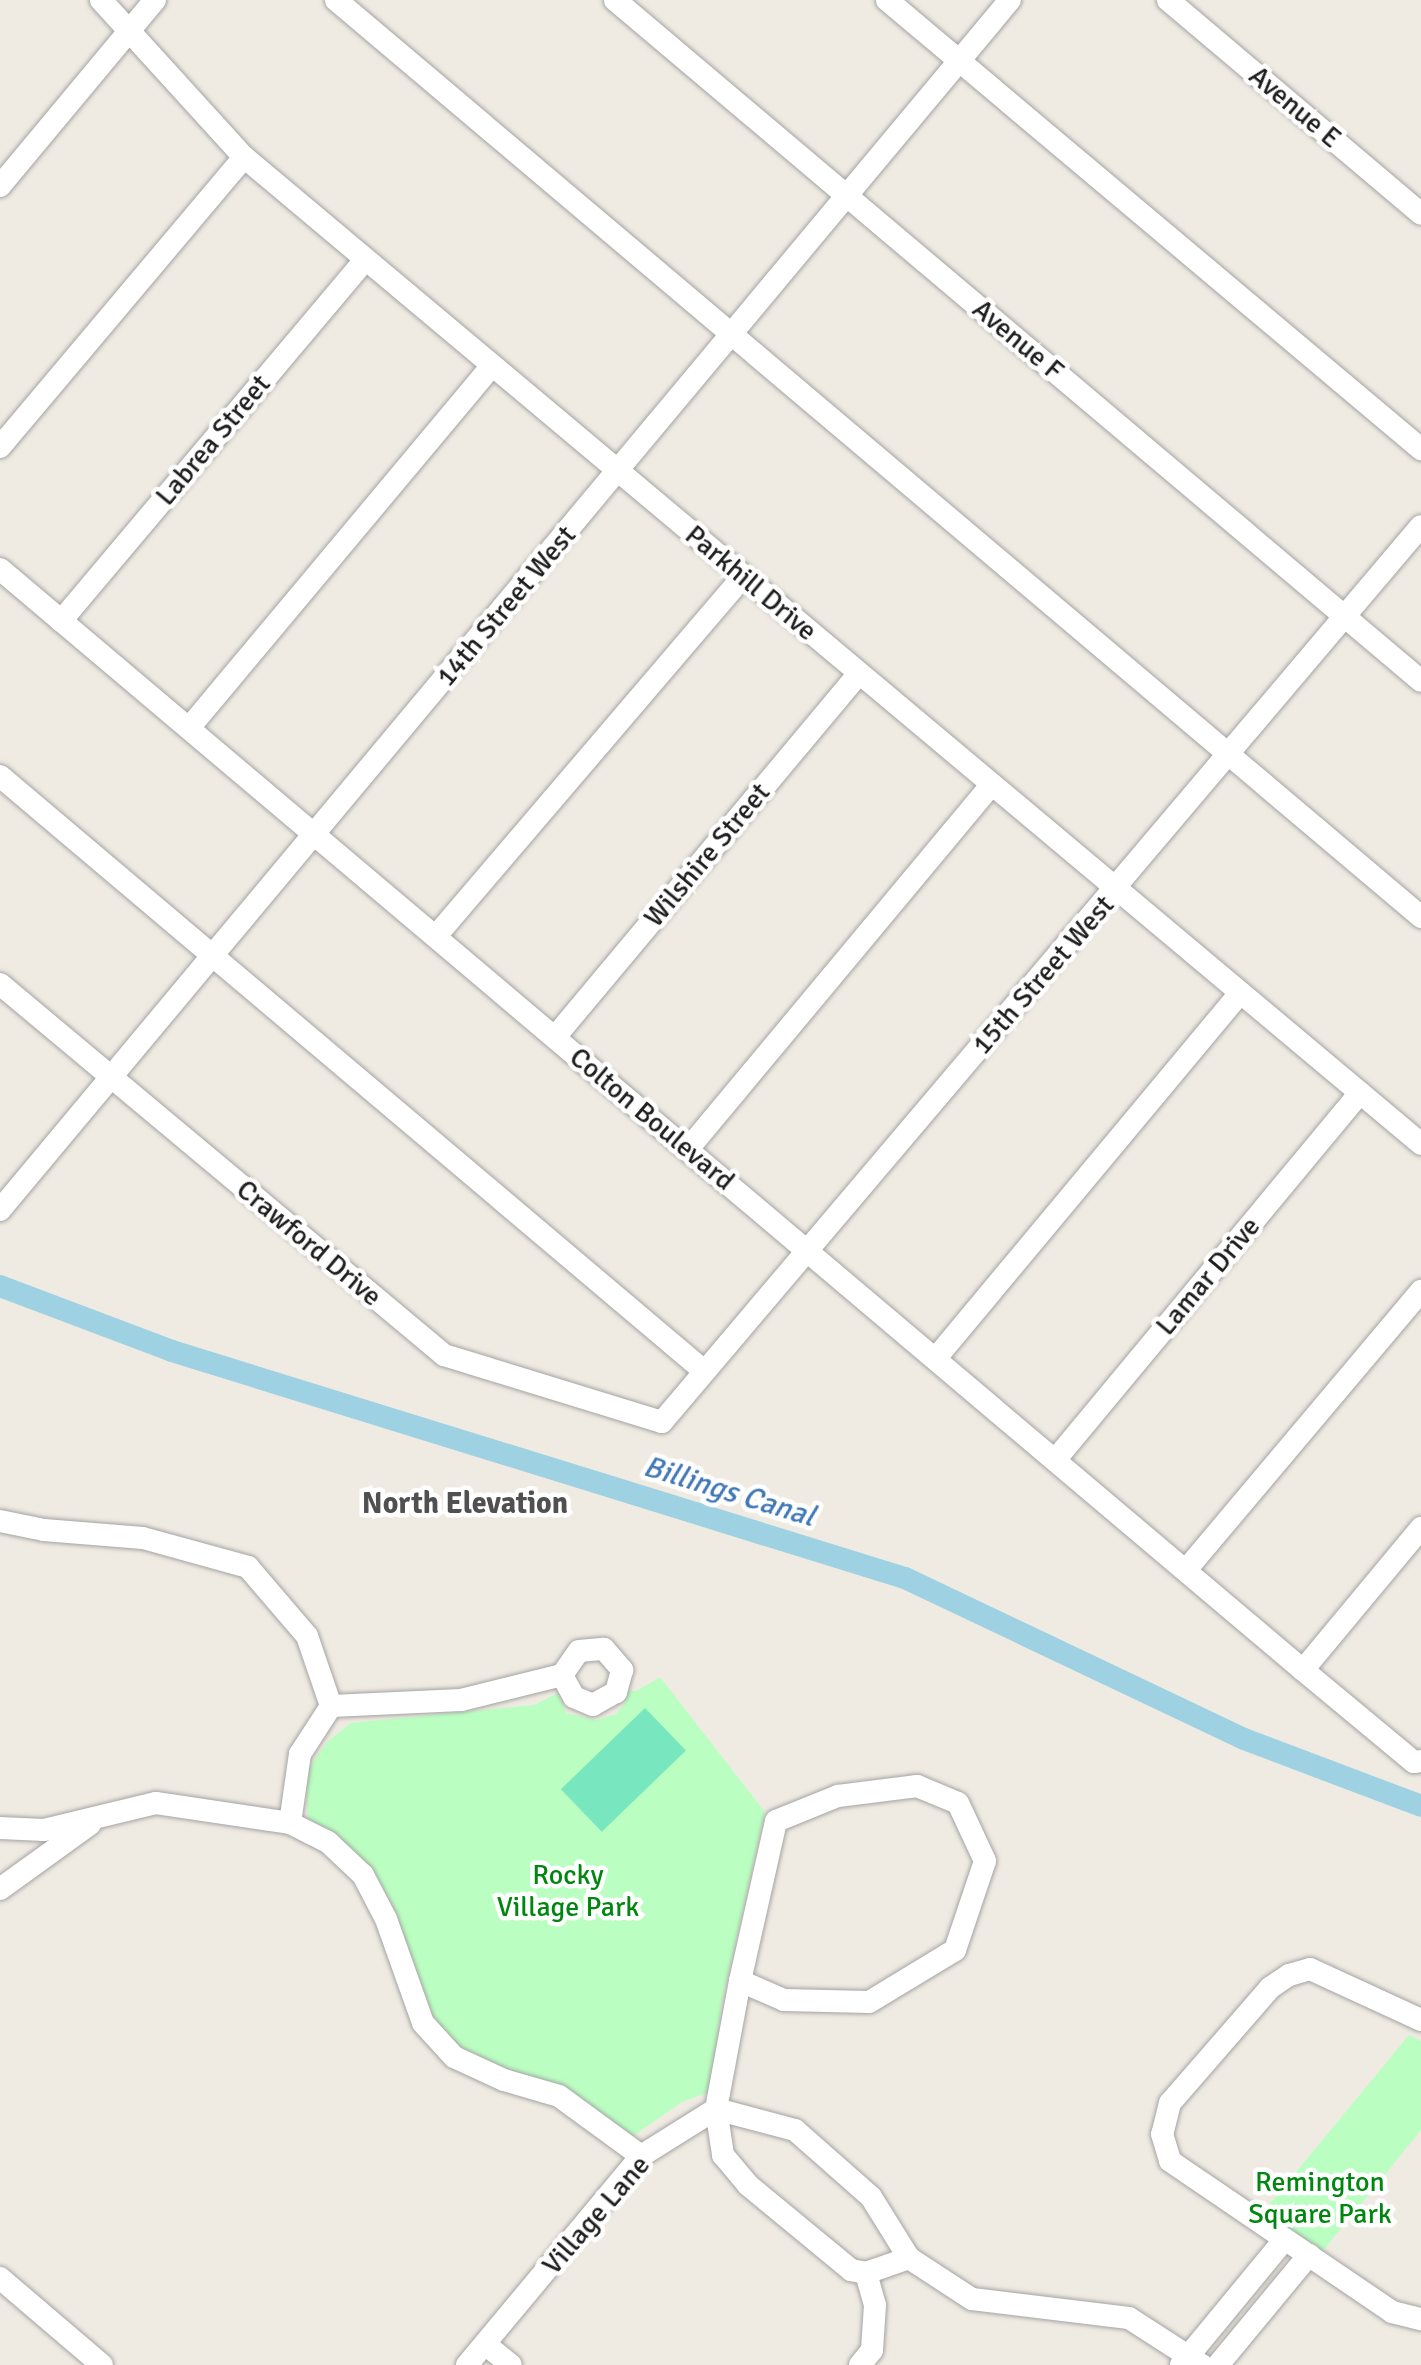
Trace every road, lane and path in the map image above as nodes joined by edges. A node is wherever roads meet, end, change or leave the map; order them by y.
1 (101, 0) edge
2 (156, 0) edge
3 (336, 0) edge
4 (615, 0) edge
5 (887, 0) edge
6 (1010, 0) edge
7 (1168, 0) edge
8 (129, 32) junction
9 (960, 61) junction
10 (244, 156) junction
11 (0, 186) edge
12 (847, 195) junction
13 (1421, 214) edge
14 (364, 260) junction
15 (730, 334) junction
16 (492, 366) junction
17 (0, 447) edge
18 (1421, 449) edge
19 (617, 472) junction
20 (1421, 526) edge
21 (0, 569) edge
22 (742, 576) junction
23 (1346, 618) junction
24 (61, 620) junction
25 (859, 674) junction
26 (1421, 681) edge
27 (189, 728) junction
28 (1227, 755) junction
29 (0, 776) edge
30 (992, 784) junction
31 (316, 836) junction
32 (1116, 890) junction
33 (1421, 918) edge
34 (436, 936) junction
35 (214, 958) junction
36 (0, 984) edge
37 (1240, 993) junction
38 (555, 1036) junction
39 (113, 1079) junction
40 (1360, 1093) junction
41 (1421, 1144) edge
42 (688, 1149) junction
43 (0, 1172) edge
44 (19, 1188) junction
45 (0, 1210) edge
46 (806, 1248) junction
47 (1421, 1290) edge
48 (936, 1358) junction
49 (704, 1370) junction
50 (662, 1422) joint
51 (1056, 1458) junction
52 (0, 1521) edge
53 (1421, 1528) edge
54 (1186, 1570) junction
55 (1304, 1670) junction
56 (562, 1675) dead end
57 (331, 1706) junction
58 (1421, 1761) edge
59 (110, 1811) junction
60 (290, 1823) junction
61 (0, 1828) edge
62 (0, 1889) edge
63 (740, 1981) junction
64 (1421, 2020) edge
65 (716, 2109) junction
66 (641, 2156) junction
67 (1284, 2240) junction
68 (1309, 2255) junction
69 (908, 2258) junction
70 (866, 2273) junction
71 (0, 2278) edge
72 (1421, 2319) edge
73 (485, 2344) junction
74 (1191, 2362) edge
75 (102, 2365) edge
76 (467, 2365) edge
77 (511, 2365) edge
78 (860, 2365) edge
79 (1218, 2365) edge

1 - 8 street, Parkhill Drive
2 - 8 street
3 - 15 street
4 - 12 street, Avenue F
5 - 9 street
6 - 9 street, 14th Street West
7 - 13 street, Avenue E
8 - 10 street, Parkhill Drive
8 - 11 street
9 - 12 street, 14th Street West
9 - 18 street
10 - 14 street, Parkhill Drive
10 - 17 street
12 - 15 street, 14th Street West
12 - 23 street, Avenue F
14 - 16 street, Parkhill Drive
14 - 24 street, Labrea Street
15 - 19 street, 14th Street West
15 - 28 street
16 - 19 street, Parkhill Drive
16 - 27 street
19 - 22 street, Parkhill Drive
19 - 31 street, 14th Street West
20 - 23 street, 15th Street West
21 - 24 street, Colton Boulevard
22 - 25 street, Parkhill Drive
22 - 34 street
23 - 26 street, Avenue F
23 - 28 street, 15th Street West
24 - 27 street, Colton Boulevard
25 - 30 street, Parkhill Drive
25 - 38 street, Wilshire Street
27 - 31 street, Colton Boulevard
28 - 32 street, 15th Street West
28 - 33 street
29 - 35 street
30 - 32 street, Parkhill Drive
30 - 42 street
31 - 34 street, Colton Boulevard
31 - 35 street, 14th Street West
32 - 37 street, Parkhill Drive
32 - 46 street, 15th Street West
34 - 38 street, Colton Boulevard
35 - 39 street, 14th Street West
35 - 49 street
36 - 39 street, Crawford Drive
37 - 40 street, Parkhill Drive
37 - 48 street
38 - 42 street, Colton Boulevard
39 - 44 street, 14th Street West
39 - 50 street, Crawford Drive
40 - 41 street, Parkhill Drive
40 - 51 street, Lamar Drive
42 - 46 street, Colton Boulevard
43 - 44 street
44 - 45 street, 14th Street West
46 - 48 street, Colton Boulevard
46 - 49 street, 15th Street West
47 - 54 street
48 - 51 street, Colton Boulevard
49 - 50 street, 15th Street West
51 - 54 street, Colton Boulevard
52 - 57 street
53 - 55 street
54 - 55 street, Colton Boulevard
55 - 58 street, Colton Boulevard
56 - 57 street
57 - 60 street
59 - 60 street
59 - 61 street
59 - 62 street
60 - 66 street
63 - 63 street
63 - 65 street
64 - 67 street
65 - 66 street, Village Lane
65 - 69 street
65 - 70 street
66 - 73 street, Village Lane
67 - 68 street
67 - 74 street
68 - 72 street
68 - 79 street
69 - 70 street
69 - 74 street
70 - 78 street
71 - 75 street
73 - 76 street, Village Lane
73 - 77 street

